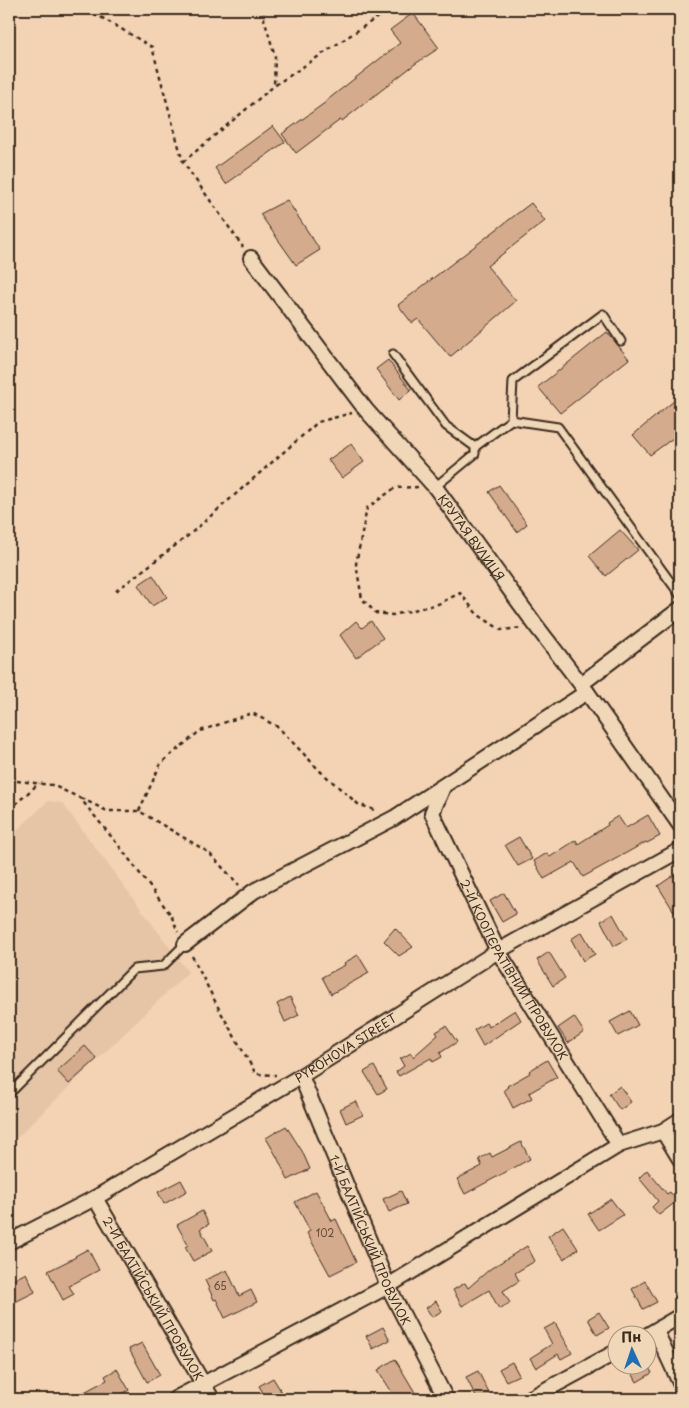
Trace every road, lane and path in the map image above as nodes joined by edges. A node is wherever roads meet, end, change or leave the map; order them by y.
1 (90, 9) edge
2 (264, 9) edge
3 (390, 9) edge
4 (274, 86) junction
5 (183, 162) junction
6 (251, 258) joint
7 (621, 341) dead end
8 (393, 354) dead end
9 (366, 410) junction
10 (511, 420) junction
11 (475, 447) junction
12 (435, 487) junction
13 (116, 591) dead end
14 (680, 595) edge
15 (680, 609) edge
16 (537, 627) junction
17 (584, 688) junction
18 (9, 780) edge
19 (39, 784) junction
20 (443, 786) junction
21 (80, 798) junction
22 (9, 810) edge
23 (139, 811) junction
24 (394, 818) junction
25 (679, 821) edge
26 (680, 850) edge
27 (254, 892) junction
28 (185, 944) junction
29 (498, 951) junction
30 (301, 1076) junction
31 (9, 1094) edge
32 (680, 1120) edge
33 (663, 1131) junction
34 (619, 1145) junction
35 (680, 1159) edge
36 (94, 1198) junction
37 (9, 1242) edge
38 (388, 1286) junction
39 (680, 1316) edge
40 (656, 1330) edge
41 (656, 1342) edge
42 (606, 1357) edge
43 (204, 1383) junction
44 (680, 1383) edge
45 (174, 1399) edge
46 (212, 1399) edge
47 (446, 1399) edge
48 (529, 1399) edge

1 - 5 path
2 - 4 path
3 - 4 path
4 - 5 path
5 - 6 path
6 - 9 street, КРУТАЯ ВУЛИЦЯ
7 - 10 lane
8 - 11 lane
9 - 12 street, КРУТАЯ ВУЛИЦЯ
9 - 13 path
10 - 11 lane
10 - 14 lane
11 - 12 lane
12 - 16 street, КРУТАЯ ВУЛИЦЯ
12 - 16 path
15 - 17 street
16 - 17 street, КРУТАЯ ВУЛИЦЯ
17 - 20 street
17 - 25 street, КРУТАЯ ВУЛИЦЯ
18 - 19 path
19 - 21 path
19 - 22 path
20 - 24 street
20 - 29 street, 2-Й КООПЄРАТІВНИЙ ПРОВУЛОК
21 - 23 path
21 - 28 path
23 - 24 path
23 - 27 path
24 - 27 street
26 - 29 street, PYROHOVA STREET
27 - 28 street
28 - 30 path
28 - 31 lane
29 - 30 street, PYROHOVA STREET
29 - 34 street, 2-Й КООПЄРАТІВНИЙ ПРОВУЛОК
30 - 36 street, PYROHOVA STREET
30 - 38 street, 1-Й БАЛТІЙСЬКИЙ ПРОВУЛОК
32 - 33 street
33 - 34 street
33 - 35 street
34 - 38 street
36 - 37 street, PYROHOVA STREET
36 - 43 street, 2-Й БАЛТІЙСЬКИЙ ПРОВУЛОК
38 - 43 street
38 - 47 street, 1-Й БАЛТІЙСЬКИЙ ПРОВУЛОК
39 - 40 street
41 - 44 street
42 - 48 street
43 - 45 street
43 - 46 street, 2-Й БАЛТІЙСЬКИЙ ПРОВУЛОК

